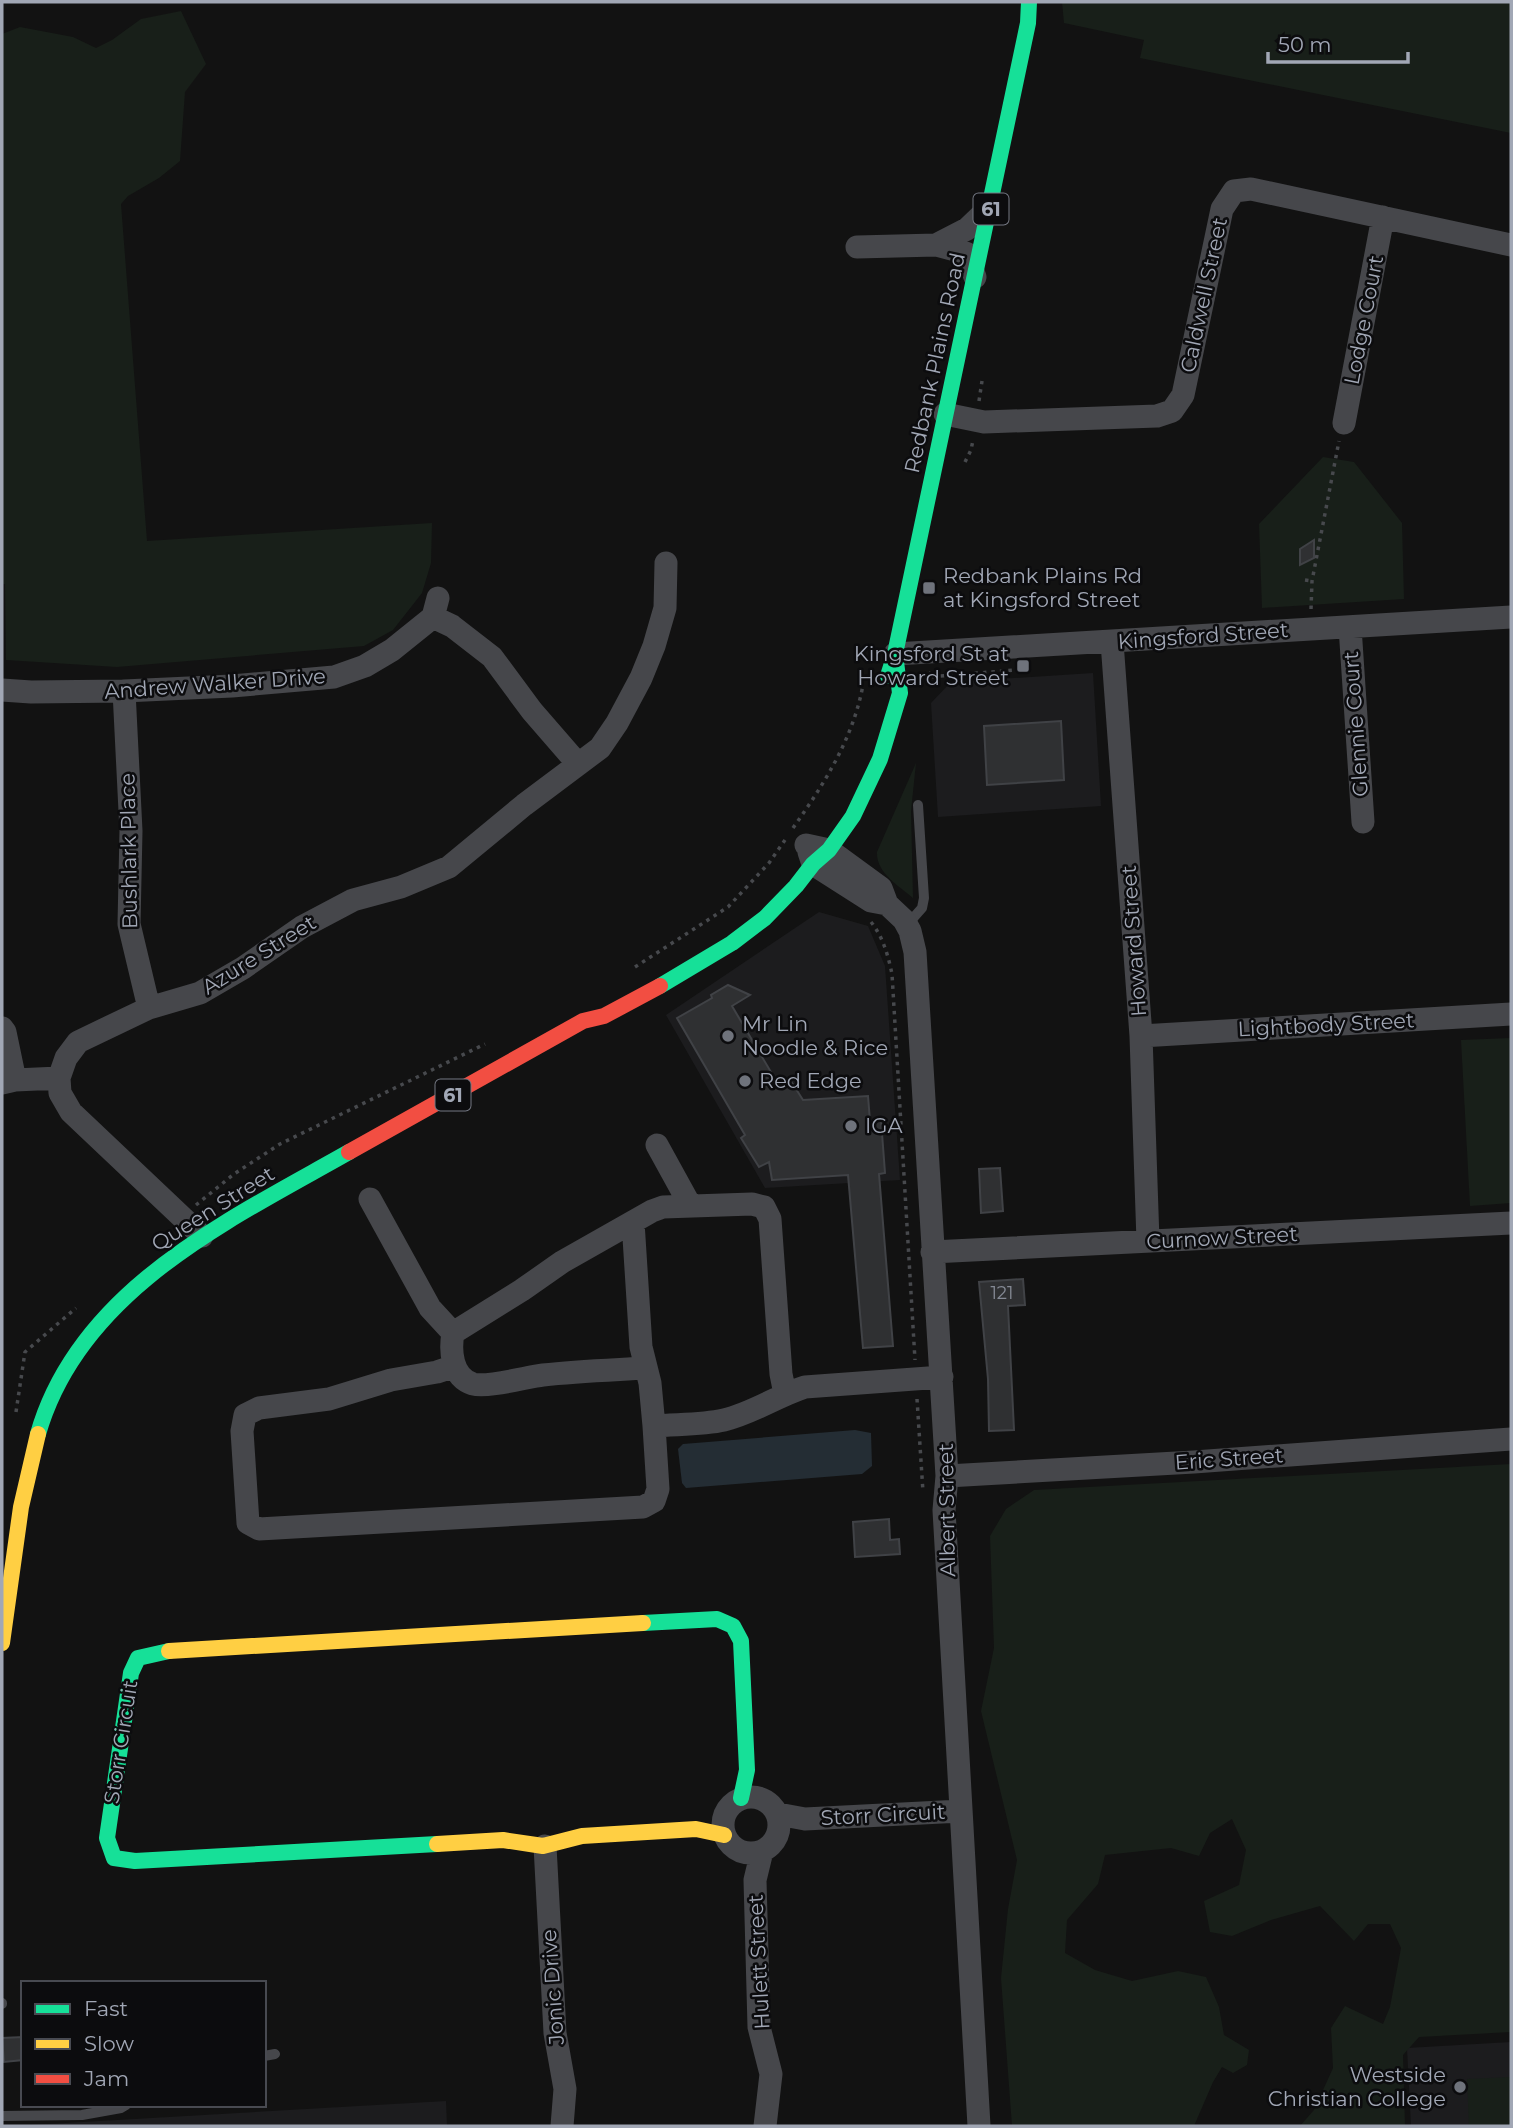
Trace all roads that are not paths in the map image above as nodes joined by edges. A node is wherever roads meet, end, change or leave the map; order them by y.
1 (1029, 2) edge
2 (991, 205) junction
3 (1383, 217) junction
4 (936, 245) junction
5 (1511, 245) edge
6 (857, 247) dead end
7 (975, 277) junction
8 (945, 414) junction
9 (1344, 423) road end
10 (922, 526) joint
11 (666, 563) dead end
12 (1511, 617) edge
13 (1350, 627) junction
14 (1112, 642) junction
15 (895, 654) junction
16 (883, 689) dead end
17 (2, 690) edge
18 (124, 691) junction
19 (578, 764) junction
20 (918, 805) dead end
21 (1363, 821) dead end
22 (812, 850) junction
23 (907, 925) junction
24 (718, 933) dead end
25 (149, 1008) junction
26 (1511, 1014) edge
27 (583, 1021) junction
28 (2, 1028) edge
29 (1141, 1036) junction
30 (59, 1078) junction
31 (8, 1082) edge
32 (657, 1145) dead end
33 (370, 1199) dead end
34 (690, 1205) junction
35 (632, 1222) junction
36 (1511, 1223) edge
37 (202, 1236) junction
38 (1148, 1241) junction
39 (932, 1252) junction
40 (453, 1333) junction
41 (455, 1366) junction
42 (646, 1368) junction
43 (942, 1377) junction
44 (785, 1394) junction
45 (654, 1426) junction
46 (1511, 1440) edge
47 (947, 1476) junction
48 (9, 1532) edge
49 (2, 1643) edge
50 (747, 1770) joint
51 (750, 1798) junction
52 (961, 1811) junction
53 (778, 1823) junction
54 (724, 1827) junction
55 (696, 1829) joint
56 (545, 1846) junction
57 (753, 1852) junction
58 (123, 2107) edge
59 (2, 2116) edge
60 (562, 2126) edge
61 (765, 2126) edge
62 (979, 2126) edge

1 - 2 main road, Redbank Plains Road / 61
2 - 4 street
2 - 7 main road, Redbank Plains Road / 61
3 - 5 street, Caldwell Street
3 - 8 street, Caldwell Street
3 - 9 street, Lodge Court
4 - 6 street
4 - 7 street
7 - 8 main road, Redbank Plains Road / 61
8 - 10 main road, Redbank Plains Road / 61
10 - 15 main road, Queen Street / 61
11 - 19 street, Azure Street
12 - 13 street, Kingsford Street
13 - 14 street, Kingsford Street
13 - 21 street, Glennie Court
14 - 15 street, Kingsford Street
14 - 29 street, Howard Street
15 - 16 main road, Queen Street / 61
15 - 22 main road, Queen Street / 61
17 - 18 street, Andrew Walker Drive
18 - 19 street, Andrew Walker Drive
18 - 25 street, Bushlark Place
19 - 25 street, Azure Street
20 - 23 lane
22 - 23 street
22 - 27 main road, Queen Street / 61
23 - 39 street, Albert Street
24 - 27 main road, Queen Street / 61
25 - 30 street, Azure Street
26 - 29 street, Lightbody Street
27 - 37 main road, Queen Street / 61
28 - 31 street
29 - 38 street, Howard Street
30 - 31 street
30 - 37 street
32 - 34 street
33 - 40 street
34 - 35 street
34 - 44 street
35 - 40 street
35 - 42 street
36 - 38 street, Curnow Street
37 - 48 main road, Queen Street / 61
38 - 39 street, Curnow Street
39 - 43 street, Albert Street
40 - 41 street
41 - 42 street
41 - 45 street
42 - 45 street
43 - 44 street
43 - 47 street, Albert Street
44 - 45 street
46 - 47 street, Eric Street
47 - 52 street, Albert Street
48 - 49 main road, Queen Street / 61
50 - 51 street
50 - 56 main road, Storr Circuit
51 - 53 street
51 - 54 street
52 - 53 street, Storr Circuit
52 - 62 street, Albert Street
53 - 57 street
54 - 55 street
54 - 57 street
55 - 56 main road, Storr Circuit
56 - 60 street, Jonic Drive
57 - 61 street, Hulett Street
58 - 59 lane

